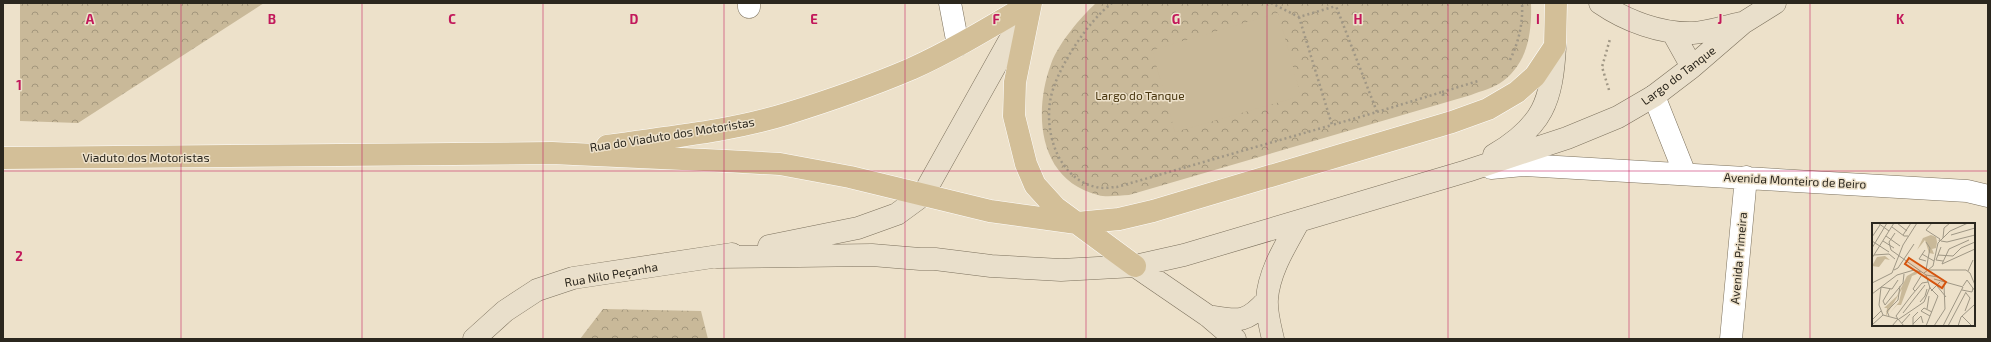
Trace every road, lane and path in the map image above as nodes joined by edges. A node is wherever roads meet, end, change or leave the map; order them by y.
1 (950, 3) edge
2 (1031, 3) edge
3 (1112, 3) edge
4 (1271, 3) edge
5 (1522, 3) edge
6 (1556, 3) edge
7 (1775, 3) edge
8 (1336, 4) edge
9 (1609, 9) edge
10 (1299, 17) junction
11 (1743, 23) junction
12 (1673, 33) junction
13 (958, 45) junction
14 (1555, 46) junction
15 (1510, 61) dead end
16 (1692, 67) junction
17 (1483, 80) dead end
18 (1442, 92) dead end
19 (1654, 96) junction
20 (1618, 117) junction
21 (1332, 125) junction
22 (552, 153) junction
23 (289, 156) joint
24 (3, 158) edge
25 (1467, 170) junction
26 (1685, 174) junction
27 (1746, 177) junction
28 (923, 195) junction
29 (1988, 196) edge
30 (1299, 221) junction
31 (1077, 223) junction
32 (717, 257) junction
33 (954, 261) joint
34 (1135, 266) junction
35 (1267, 300) junction
36 (1208, 316) junction
37 (474, 339) edge
38 (1235, 339) edge
39 (1273, 339) edge
40 (1731, 339) edge

1 - 13 street
2 - 13 main road, Rua do Viaduto dos Motoristas
2 - 28 main road
2 - 31 main road
3 - 21 path
4 - 10 path
5 - 15 path
6 - 14 main road, Largo do Tanque
7 - 11 main road
8 - 10 path
8 - 21 path
9 - 12 main road, Largo do Tanque
9 - 20 path
10 - 21 path
11 - 12 main road, Largo do Tanque
11 - 16 main road, Largo do Tanque
12 - 16 main road
13 - 22 main road, Rua do Viaduto dos Motoristas
14 - 25 main road, Largo do Tanque
14 - 31 main road
16 - 19 main road, Largo do Tanque
17 - 18 path
19 - 20 main road, Largo do Tanque
19 - 26 street
20 - 25 main road, Largo do Tanque
22 - 23 main road, Rua do Viaduto dos Motoristas
22 - 28 main road, Rua do Viaduto dos Motoristas
23 - 24 main road, Viaduto dos Motoristas
25 - 26 street, Largo do Tanque
25 - 30 main road, Largo do Tanque
26 - 27 street, Avenida Monteiro de Beiro
27 - 29 street, Avenida Monteiro de Beiro
27 - 40 street, Avenida Primeira
28 - 31 main road
28 - 32 main road, Rua Nilo Peçanha
30 - 34 main road, Largo do Tanque
30 - 35 main road
31 - 34 main road
32 - 33 main road, Rua Nilo Peçanha
32 - 37 main road, Rua Nilo Peçanha
33 - 34 main road, Largo do Tanque
34 - 36 main road
35 - 36 main road
35 - 39 main road
36 - 38 main road

